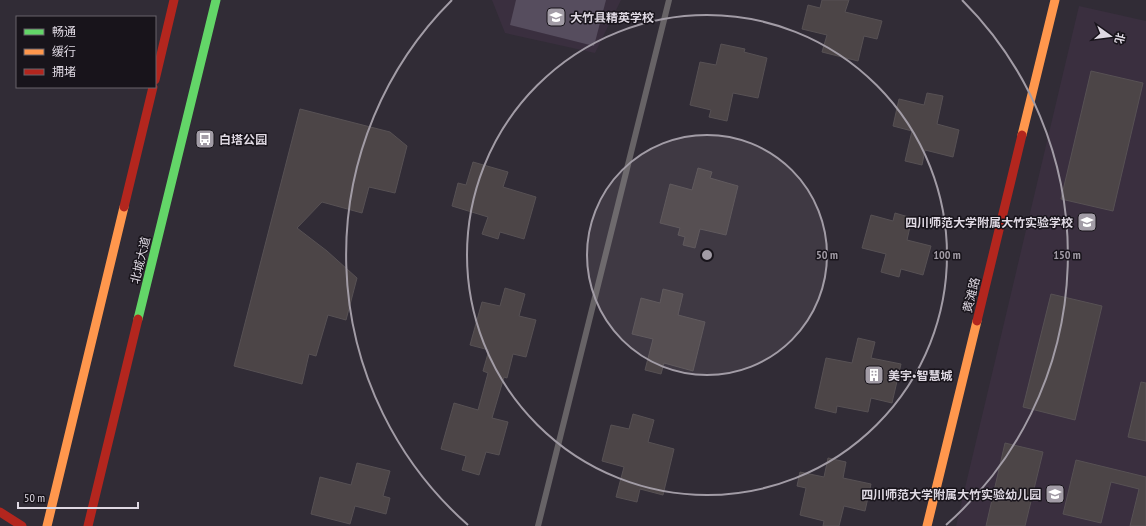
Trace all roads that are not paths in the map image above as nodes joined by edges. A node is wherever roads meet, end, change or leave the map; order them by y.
1 (174, 0) edge
2 (216, 0) edge
3 (669, 0) edge
4 (1055, 0) edge
5 (156, 76) edge
6 (153, 88) edge
7 (0, 512) edge
8 (22, 526) edge
9 (47, 526) edge
10 (88, 526) edge
11 (538, 526) edge
12 (927, 526) edge

1 - 5 main road
2 - 10 main road, 北城大道
3 - 11 lane
4 - 12 main road, 黄滩路
6 - 9 main road
7 - 8 main road

